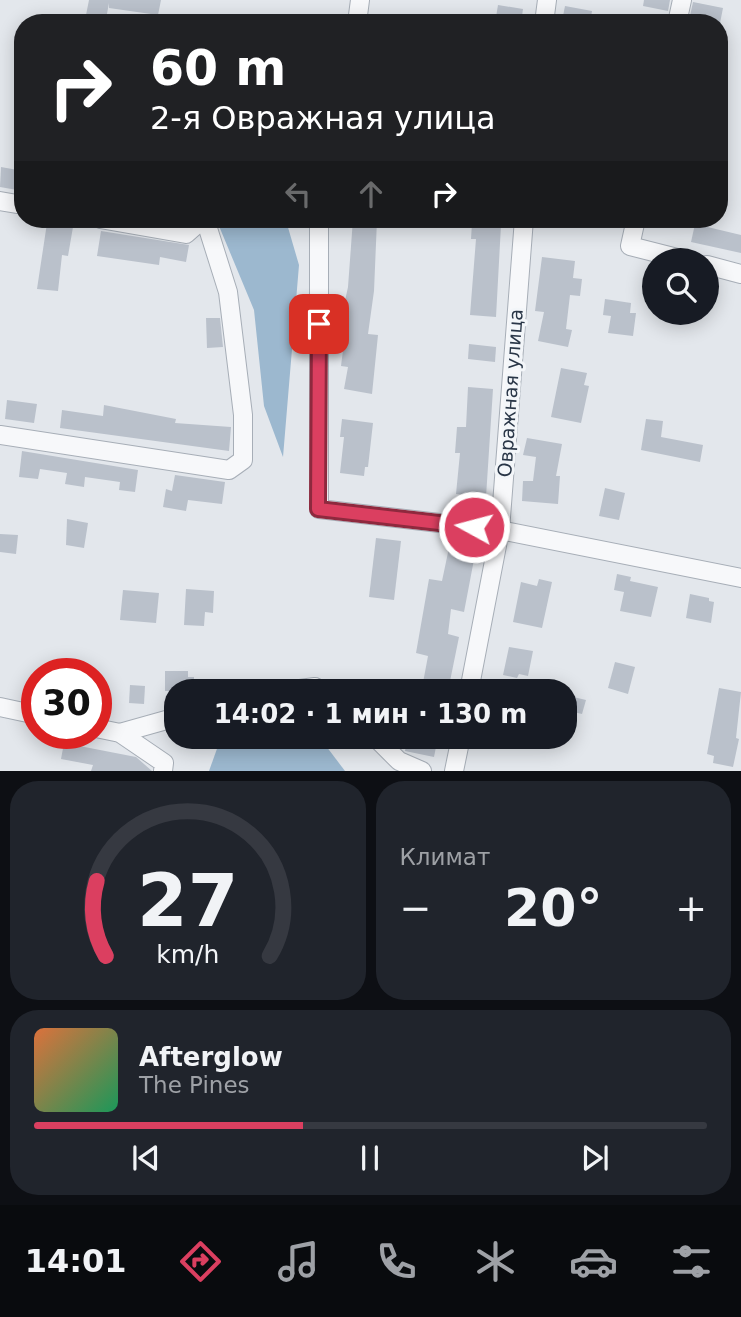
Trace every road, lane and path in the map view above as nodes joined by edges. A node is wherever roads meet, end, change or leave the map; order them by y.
1 (152, 228) edge
2 (193, 228) edge
3 (207, 228) edge
4 (319, 228) edge
5 (523, 228) edge
6 (634, 228) edge
7 (642, 249) edge
8 (719, 268) edge
9 (741, 274) edge
10 (0, 435) edge
11 (500, 530) junction
12 (741, 578) edge
13 (471, 679) edge
14 (0, 708) edge
15 (21, 712) edge
16 (164, 721) edge
17 (112, 731) edge
18 (120, 733) junction
19 (387, 749) edge
20 (459, 749) edge
21 (163, 767) edge
22 (422, 771) edge
23 (454, 771) edge

1 - 2 street
3 - 10 street
4 - 11 street
5 - 11 street, Овражная улица
6 - 7 street
8 - 9 street
11 - 12 street
11 - 13 street, Овражная улица
14 - 15 street
16 - 18 street
17 - 18 street
18 - 21 street
19 - 22 street
20 - 23 street

